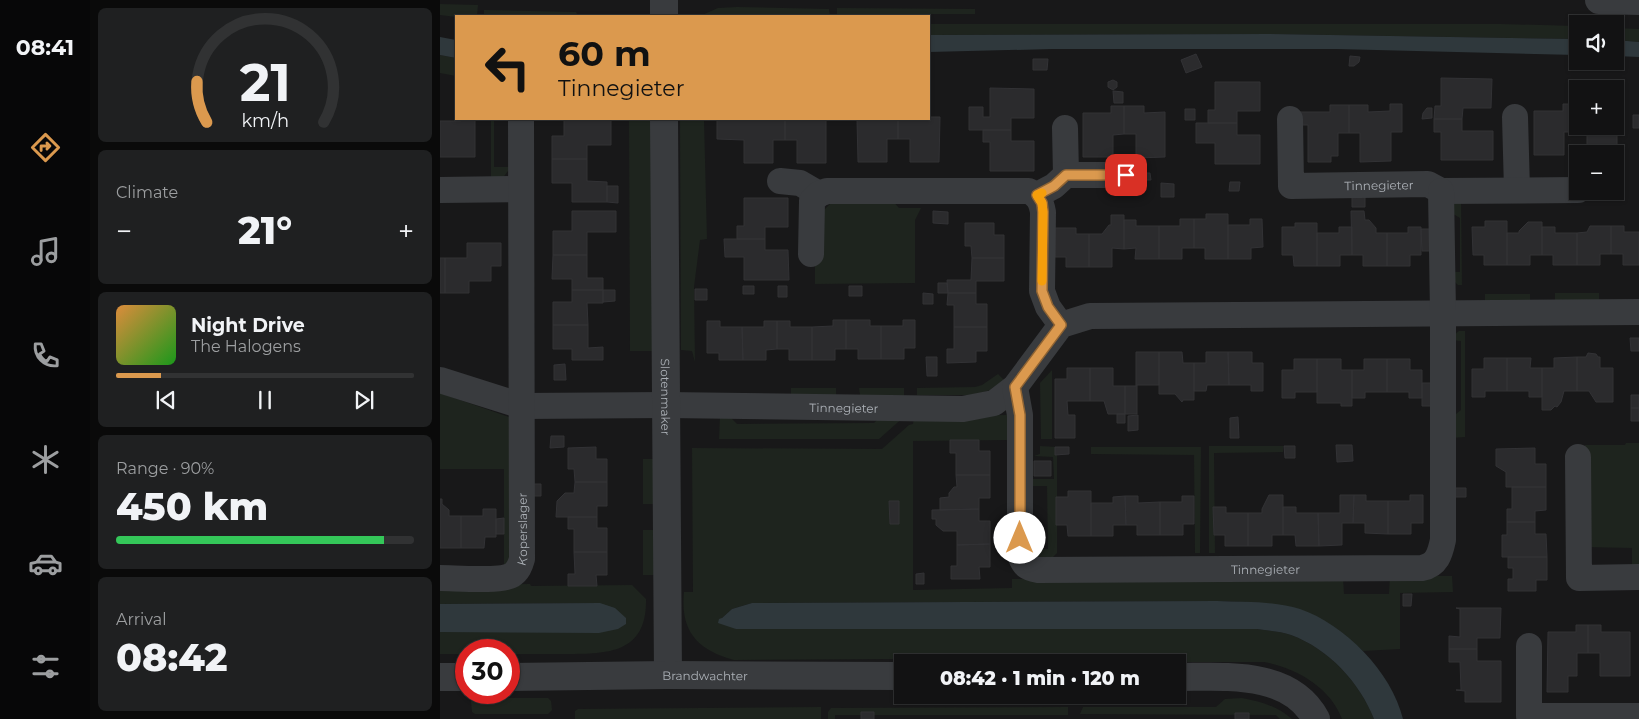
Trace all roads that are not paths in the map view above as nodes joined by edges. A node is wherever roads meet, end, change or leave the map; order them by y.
1 (664, 0) edge
2 (1598, 0) edge
3 (1639, 2) edge
4 (664, 15) edge
5 (1515, 118) dead end
6 (1290, 119) dead end
7 (521, 120) edge
8 (664, 120) edge
9 (1065, 128) dead end
10 (1066, 175) junction
11 (1126, 175) dead end
12 (780, 181) dead end
13 (520, 189) junction
14 (440, 190) edge
15 (1517, 190) junction
16 (1569, 190) edge
17 (1441, 191) junction
18 (818, 194) junction
19 (1037, 195) junction
20 (811, 254) dead end
21 (1443, 312) junction
22 (1639, 312) edge
23 (1061, 325) junction
24 (440, 380) edge
25 (1015, 387) junction
26 (667, 405) junction
27 (522, 406) junction
28 (1578, 457) dead end
29 (1639, 577) edge
30 (440, 578) edge
31 (1529, 646) dead end
32 (668, 675) junction
33 (894, 676) edge
34 (440, 677) edge
35 (455, 677) edge
36 (520, 677) edge
37 (1186, 677) edge
38 (1639, 716) edge
39 (1529, 718) edge
40 (1316, 719) edge

1 - 4 street
2 - 3 street
5 - 15 street
6 - 17 street, Tinnegieter
7 - 13 street, Koperslager
8 - 26 street, Slotenmaker
9 - 10 street
10 - 11 street
10 - 19 street
12 - 18 street
13 - 14 street
13 - 27 street, Koperslager
15 - 16 street, Tinnegieter
15 - 17 street, Tinnegieter
17 - 21 street, Tinnegieter
18 - 19 street
18 - 20 street
19 - 23 street
21 - 22 street
21 - 23 street
21 - 25 street, Tinnegieter
23 - 25 street, Tinnegieter
24 - 27 street
25 - 26 street, Tinnegieter
26 - 27 street
26 - 32 street, Slotenmaker
27 - 30 street, Koperslager
28 - 29 street
31 - 39 street
32 - 33 street, Brandwachter
32 - 36 street, Brandwachter
34 - 35 street
37 - 40 street
38 - 39 street

